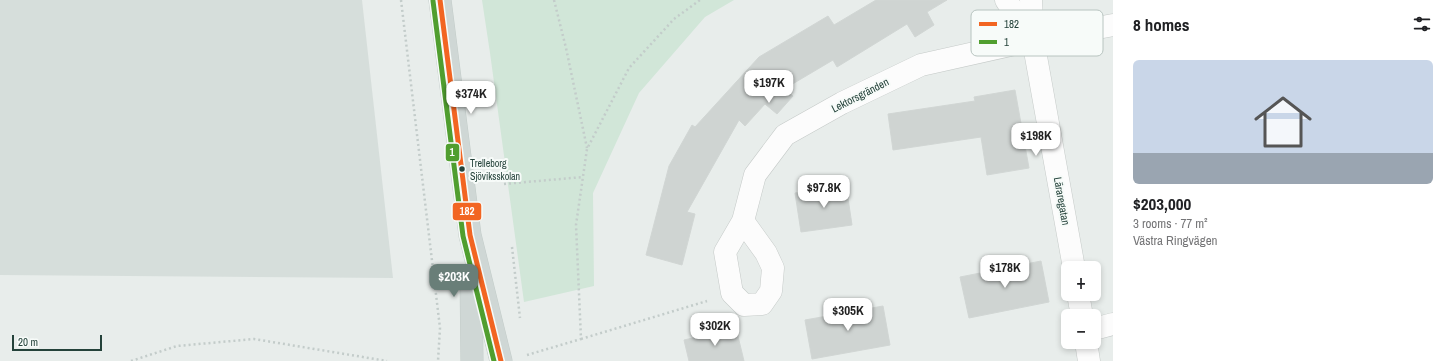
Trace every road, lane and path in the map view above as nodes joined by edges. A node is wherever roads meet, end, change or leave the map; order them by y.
1 (401, 0) edge
2 (440, 0) edge
3 (554, 0) edge
4 (700, 0) edge
5 (1006, 0) edge
6 (1030, 0) edge
7 (1013, 10) edge
8 (1031, 10) edge
9 (1113, 25) edge
10 (1103, 27) edge
11 (971, 54) edge
12 (1036, 56) edge
13 (587, 149) junction
14 (583, 177) junction
15 (504, 184) dead end
16 (743, 221) junction
17 (470, 235) junction
18 (512, 247) dead end
19 (1073, 261) edge
20 (732, 293) junction
21 (1113, 324) edge
22 (521, 325) dead end
23 (1101, 327) edge
24 (581, 339) junction
25 (1087, 349) edge
26 (501, 360) edge
27 (131, 361) edge
28 (387, 361) edge
29 (438, 361) edge
30 (472, 361) edge
31 (1089, 361) edge

1 - 29 path
2 - 17 main road
3 - 13 path
4 - 13 path
5 - 7 street, Läraregatan
6 - 8 street, Läraregatan
9 - 10 street
11 - 16 street, Lektorsgränden
12 - 19 street, Läraregatan
13 - 14 path
14 - 15 path
14 - 24 path
16 - 20 street, Lektorsgränden
16 - 20 street
17 - 26 main road
17 - 30 main road
18 - 22 path
20 - 24 path
21 - 23 street
24 - 26 path
25 - 31 street
27 - 28 path

